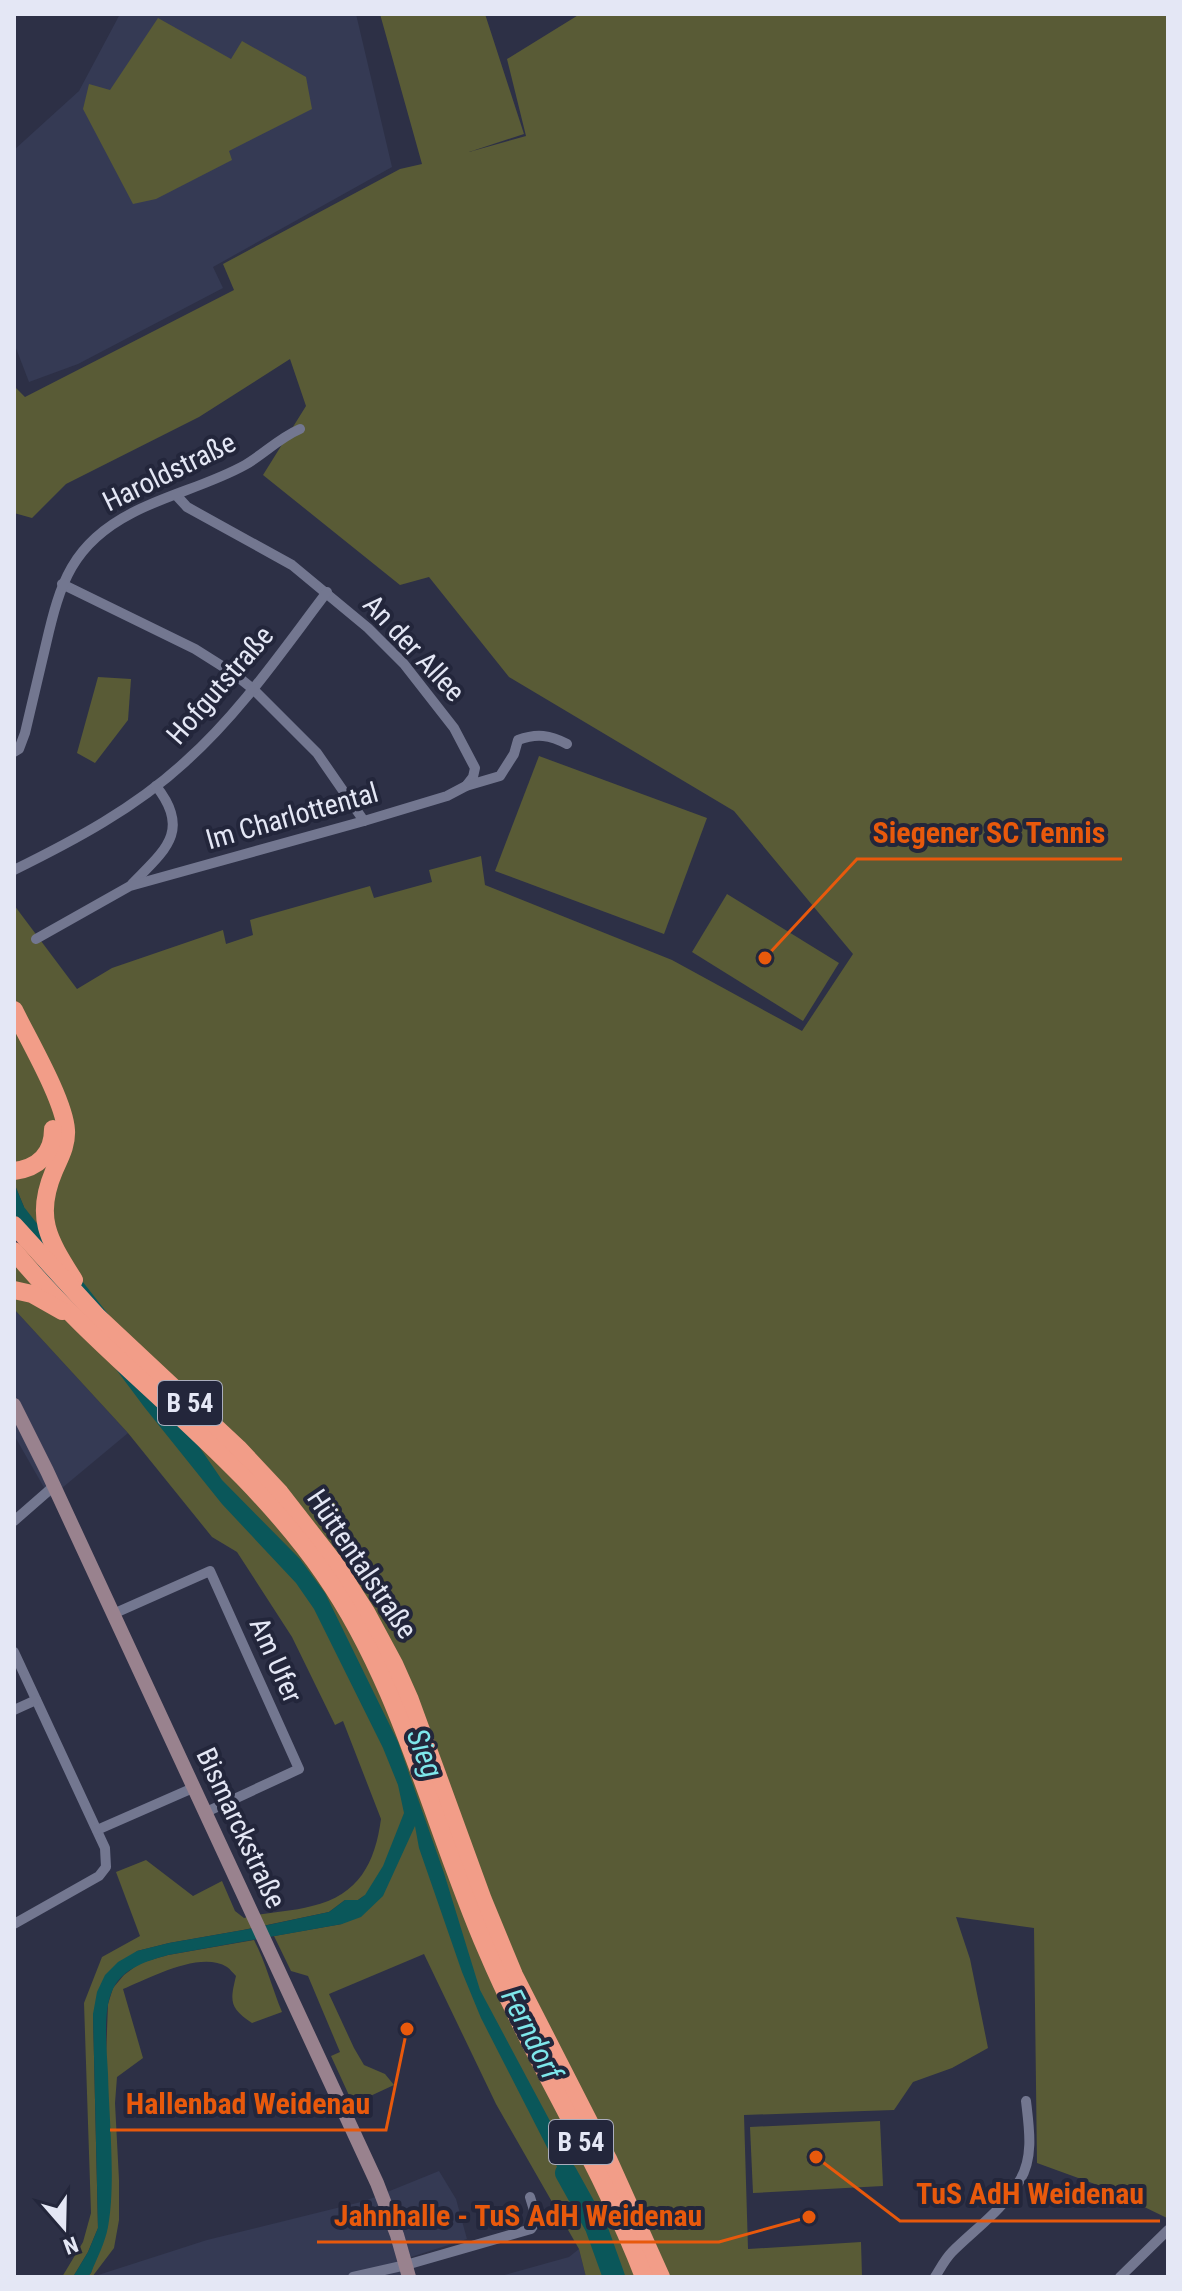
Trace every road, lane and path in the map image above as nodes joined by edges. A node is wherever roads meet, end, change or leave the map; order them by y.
1 (300, 429) dead end
2 (176, 495) junction
3 (62, 584) junction
4 (327, 592) junction
5 (253, 689) junction
6 (567, 744) dead end
7 (14, 752) edge
8 (156, 786) junction
9 (466, 786) junction
10 (364, 821) junction
11 (14, 870) edge
12 (130, 886) junction
13 (36, 939) dead end
14 (14, 1010) edge
15 (14, 1038) edge
16 (48, 1167) junction
17 (14, 1171) edge
18 (14, 1225) edge
19 (14, 1251) edge
20 (14, 1290) edge
21 (90, 1319) junction
22 (14, 1405) edge
23 (54, 1486) junction
24 (14, 1521) edge
25 (113, 1614) junction
26 (14, 1652) edge
27 (36, 1700) junction
28 (14, 1710) edge
29 (193, 1788) junction
30 (204, 1813) junction
31 (97, 1830) junction
32 (14, 1924) edge
33 (1026, 2101) dead end
34 (530, 2197) dead end
35 (1168, 2230) edge
36 (408, 2271) edge
37 (353, 2277) edge
38 (644, 2277) edge
39 (661, 2277) edge
40 (935, 2277) edge
41 (1120, 2277) edge

1 - 2 street, Haroldstraße
2 - 3 street, Haroldstraße
2 - 4 street, An der Allee
3 - 5 street
3 - 7 street, Haroldstraße
4 - 5 street, Hofgutstraße
4 - 9 street, An der Allee
5 - 8 street, Hofgutstraße
5 - 10 street
6 - 9 street
8 - 11 street, Hofgutstraße
8 - 12 street, Im Charlottental
9 - 10 street, Im Charlottental
10 - 12 street, Im Charlottental
12 - 13 street, Im Charlottental
14 - 16 highway
15 - 16 highway
16 - 17 highway
16 - 21 highway
18 - 21 highway, Hüttentalstraße / B 54
19 - 21 highway, Hüttentalstraße / B 54
20 - 21 highway
21 - 38 highway, Hüttentalstraße / B 54
21 - 39 highway, Hüttentalstraße / B 54
22 - 23 street, Bismarckstraße
23 - 24 street
23 - 25 street, Bismarckstraße
25 - 29 street, Bismarckstraße
25 - 30 street, Am Ufer
26 - 27 street
27 - 28 street
27 - 31 street
29 - 30 street, Bismarckstraße
29 - 31 street
30 - 36 street, Bismarckstraße
31 - 32 street
33 - 40 street
34 - 36 street
35 - 41 street
36 - 37 street

